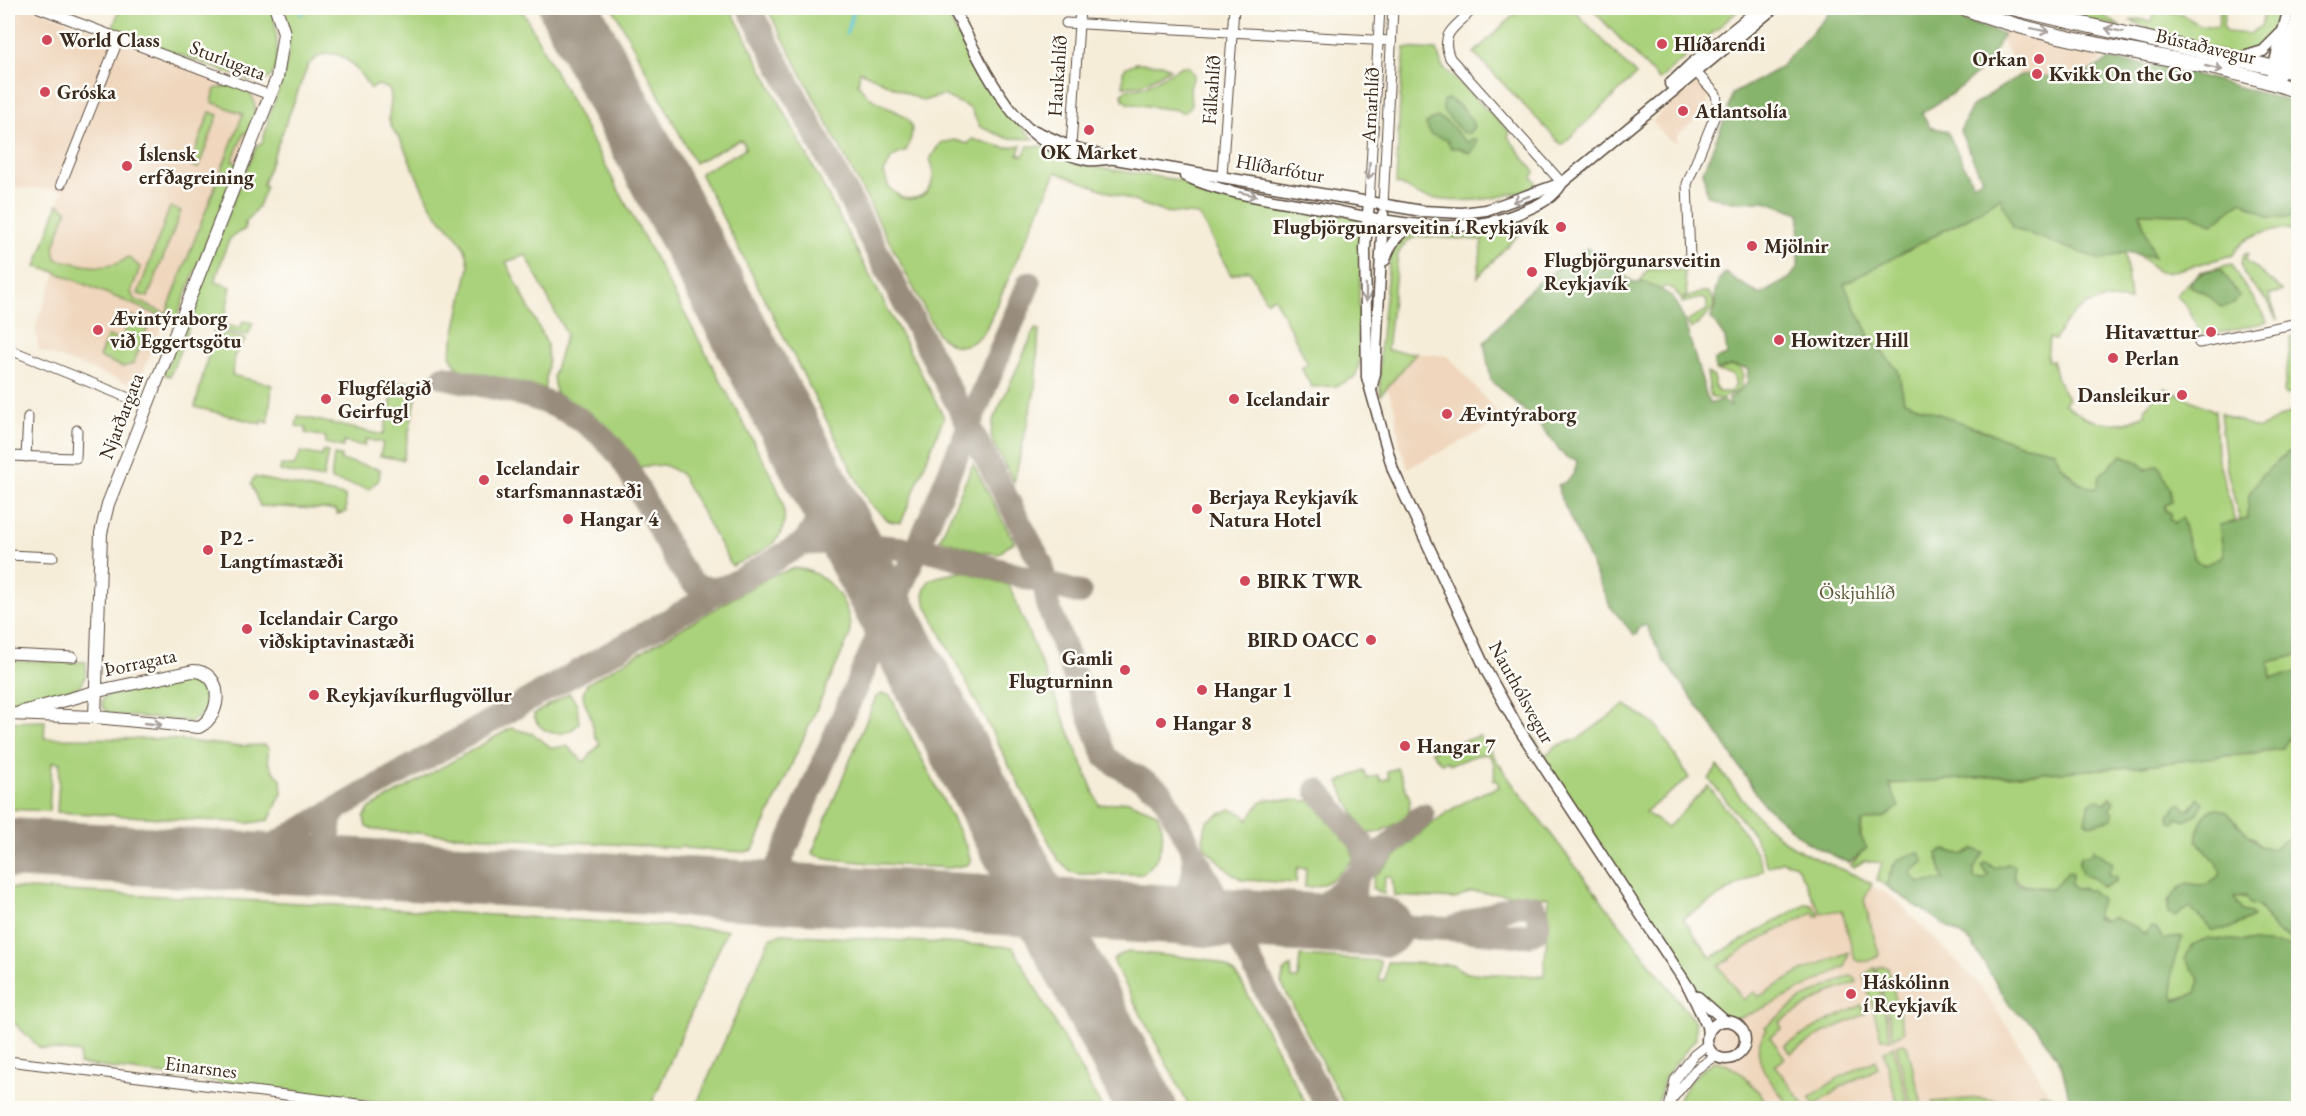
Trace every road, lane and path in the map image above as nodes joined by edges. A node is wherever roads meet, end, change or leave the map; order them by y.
1 (39, 8) edge
2 (276, 8) edge
3 (953, 8) edge
4 (1080, 8) edge
5 (1234, 8) edge
6 (1380, 8) edge
7 (1393, 8) edge
8 (1473, 8) edge
9 (1760, 8) edge
10 (1774, 8) edge
11 (1964, 8) edge
12 (2012, 8) edge
13 (2289, 8) edge
14 (2298, 14) edge
15 (1066, 23) dead end
16 (1079, 23) junction
17 (2282, 30) junction
18 (1233, 33) junction
19 (119, 38) junction
20 (1378, 41) junction
21 (1391, 41) junction
22 (2240, 58) junction
23 (2278, 67) junction
24 (1692, 68) junction
25 (2298, 73) edge
26 (2273, 83) junction
27 (2298, 91) edge
28 (270, 95) junction
29 (1030, 129) junction
30 (1071, 147) junction
31 (1109, 159) junction
32 (1170, 169) junction
33 (1222, 175) junction
34 (1562, 183) junction
35 (61, 184) dead end
36 (1369, 202) junction
37 (1383, 205) junction
38 (1368, 217) junction
39 (1382, 220) junction
40 (1417, 225) junction
41 (1690, 257) dead end
42 (1379, 279) junction
43 (2298, 323) edge
44 (2199, 343) dead end
45 (8, 349) edge
46 (1371, 390) junction
47 (146, 405) junction
48 (28, 417) dead end
49 (77, 430) dead end
50 (8, 456) edge
51 (26, 457) junction
52 (8, 555) edge
53 (53, 557) dead end
54 (8, 654) edge
55 (73, 657) dead end
56 (98, 691) junction
57 (13, 714) edge
58 (95, 717) junction
59 (1689, 988) junction
60 (1725, 1022) junction
61 (1708, 1040) junction
62 (1716, 1056) junction
63 (8, 1061) edge
64 (1670, 1105) edge
65 (391, 1108) edge

1 - 19 street, Sturlugata
2 - 28 main road, Njarðargata
3 - 29 street, Hlíðarfótur
4 - 16 street, Haukahlíð
5 - 18 street, Fálkahlíð
6 - 20 street, Arnarhlíð
7 - 21 street, Arnarhlíð
8 - 34 street
9 - 24 street
10 - 24 street
11 -> 26 main road, Bústaðavegur
22 -> 12 main road, Bústaðavegur
13 - 17 street
14 - 23 street
15 - 16 street
16 - 18 street
16 - 30 street, Haukahlíð
17 - 22 street
17 - 23 street
18 - 20 street
18 - 33 street, Fálkahlíð
19 - 28 street, Sturlugata
19 - 35 street
20 - 21 street
20 -> 36 street, Arnarhlíð
21 - 37 street, Arnarhlíð
22 - 23 main road, Bústaðavegur
23 - 25 main road, Bústaðavegur
23 - 26 street
24 - 34 street
24 - 41 street
26 - 27 main road, Bústaðavegur
28 - 47 main road, Njarðargata
29 - 30 street, Hlíðarfótur
29 - 31 street, Hlíðarfótur
30 - 31 street, Hlíðarfótur
31 - 32 street, Hlíðarfótur
32 - 33 street, Hlíðarfótur
32 -> 38 street, Hlíðarfótur
33 - 36 street, Hlíðarfótur
34 -> 37 street, Hlíðarfótur
34 - 40 street, Hlíðarfótur
36 - 37 street, Hlíðarfótur
36 - 38 street, Nauthólsvegur
37 - 39 street, Nauthólsvegur
38 - 39 street, Hlíðarfótur
38 -> 46 street, Nauthólsvegur
39 - 40 street, Hlíðarfótur
39 - 42 street, Nauthólsvegur
40 - 42 street
42 - 46 street, Nauthólsvegur
43 - 44 street
45 - 47 street
46 - 59 street, Nauthólsvegur
47 - 56 main road, Njarðargata
48 - 51 street
49 - 51 street
50 - 51 street
52 - 53 street
54 - 55 street
56 - 57 main road, Þorragata
56 - 58 main road, Njarðargata
58 -> 56 main road, Þorragata
57 - 58 main road, Þorragata
59 - 60 street, Nauthólsvegur
59 - 61 street, Nauthólsvegur
60 - 61 street
60 - 62 street
61 - 62 street
61 - 64 street
62 - 64 street
63 - 65 street, Einarsnes

